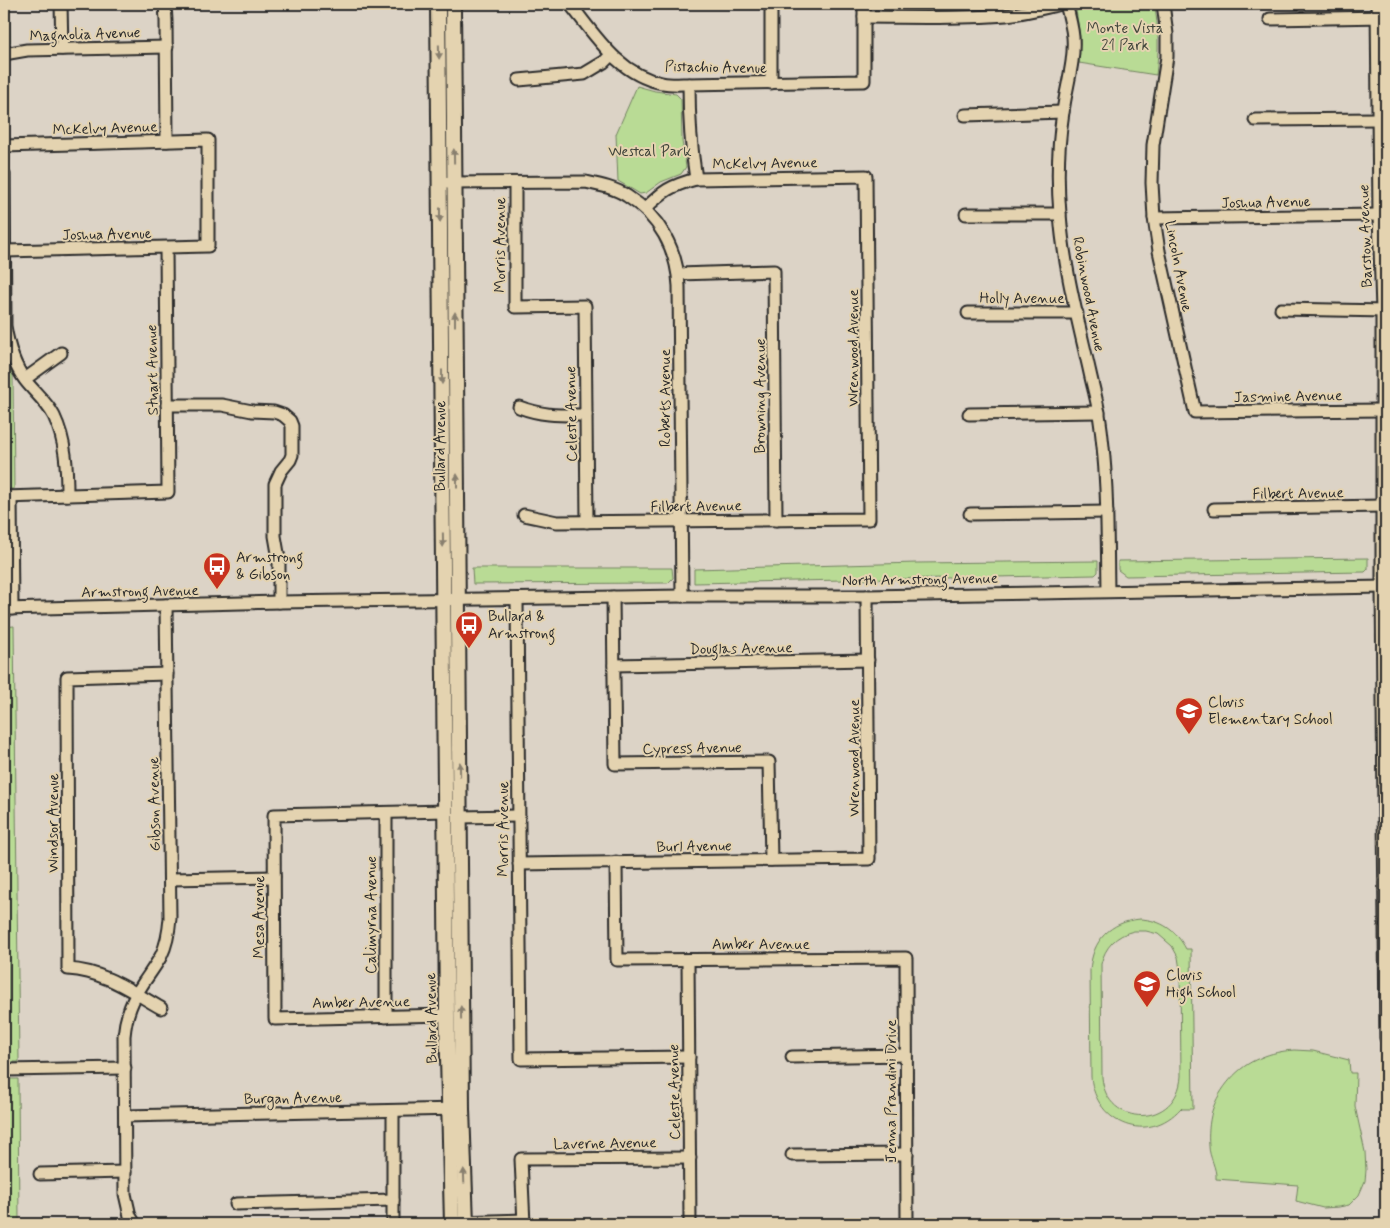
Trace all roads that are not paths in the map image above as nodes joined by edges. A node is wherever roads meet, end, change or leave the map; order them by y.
1 (61, 4) edge
2 (165, 4) edge
3 (438, 4) edge
4 (453, 4) edge
5 (570, 4) edge
6 (771, 4) edge
7 (864, 4) edge
8 (958, 4) edge
9 (1062, 4) edge
10 (1066, 4) edge
11 (1163, 4) edge
12 (1376, 4) edge
13 (958, 16) junction
14 (864, 17) junction
15 (1381, 17) edge
16 (1270, 19) dead end
17 (166, 47) junction
18 (62, 49) junction
19 (4, 54) edge
20 (611, 55) junction
21 (519, 80) dead end
22 (771, 83) junction
23 (689, 84) junction
24 (1063, 112) junction
25 (965, 115) dead end
26 (1378, 119) junction
27 (1255, 120) dead end
28 (167, 141) junction
29 (4, 146) edge
30 (4, 174) edge
31 (866, 176) joint
32 (696, 179) junction
33 (447, 182) junction
34 (515, 183) junction
35 (645, 209) junction
36 (966, 214) dead end
37 (1060, 214) junction
38 (1379, 215) junction
39 (1154, 218) junction
40 (208, 246) joint
41 (166, 248) junction
42 (5, 251) junction
43 (679, 274) junction
44 (585, 306) joint
45 (1281, 310) dead end
46 (1384, 311) edge
47 (968, 313) dead end
48 (1077, 313) junction
49 (61, 353) dead end
50 (25, 379) junction
51 (167, 405) junction
52 (519, 407) dead end
53 (1383, 410) junction
54 (1099, 412) junction
55 (1194, 412) joint
56 (969, 414) dead end
57 (586, 415) junction
58 (67, 495) junction
59 (7, 497) edge
60 (1382, 506) junction
61 (1214, 509) dead end
62 (1107, 512) junction
63 (970, 514) dead end
64 (524, 515) dead end
65 (869, 519) joint
66 (681, 520) junction
67 (776, 520) junction
68 (587, 522) junction
69 (1384, 587) edge
70 (1108, 591) junction
71 (682, 596) junction
72 (867, 596) junction
73 (613, 597) junction
74 (517, 599) junction
75 (451, 600) junction
76 (279, 602) junction
77 (166, 605) junction
78 (8, 609) edge
79 (868, 660) junction
80 (614, 665) junction
81 (167, 674) junction
82 (1384, 692) edge
83 (1385, 795) edge
84 (446, 811) junction
85 (386, 813) junction
86 (518, 816) junction
87 (460, 817) junction
88 (870, 859) joint
89 (771, 860) junction
90 (616, 862) junction
91 (519, 864) junction
92 (274, 877) junction
93 (170, 879) junction
94 (460, 888) junction
95 (1386, 902) edge
96 (906, 958) joint
97 (688, 960) junction
98 (136, 994) junction
99 (1386, 1004) edge
100 (161, 1008) dead end
101 (447, 1015) junction
102 (386, 1017) junction
103 (275, 1019) joint
104 (1386, 1038) edge
105 (906, 1055) junction
106 (689, 1057) junction
107 (792, 1057) dead end
108 (125, 1068) junction
109 (4, 1070) edge
110 (455, 1109) junction
111 (392, 1111) junction
112 (124, 1116) junction
113 (907, 1154) junction
114 (792, 1155) dead end
115 (690, 1158) junction
116 (125, 1172) junction
117 (40, 1174) dead end
118 (393, 1200) junction
119 (236, 1204) dead end
120 (524, 1222) edge
121 (459, 1223) edge
122 (135, 1224) edge
123 (393, 1224) edge
124 (690, 1224) edge
125 (907, 1224) edge

1 - 18 street
2 - 17 street
3 -> 33 main road, Bullard Avenue
33 -> 4 main road, Bullard Avenue
5 - 20 street, Pistachio Avenue
6 - 22 street
7 - 14 street
8 - 13 street
9 - 13 street
10 - 24 street, Robinwood Avenue
11 - 39 street, Lincoln Avenue
12 - 15 street, Barstow Avenue
13 - 14 street
14 - 22 street, Pistachio Avenue
15 - 16 street
15 - 26 street, Barstow Avenue
17 - 18 street, Magnolia Avenue
17 - 28 street
18 - 19 street, Magnolia Avenue
20 - 21 street
20 - 23 street, Pistachio Avenue
22 - 23 street, Pistachio Avenue
23 - 32 street
24 - 25 street
24 - 37 street, Robinwood Avenue
26 - 27 street
26 - 38 street, Barstow Avenue
28 - 29 street, McKelvy Avenue
28 - 40 street, McKelvy Avenue
30 - 42 street
31 - 32 street, McKelvy Avenue
31 - 65 street, Wrenwood Avenue
32 - 35 street, McKelvy Avenue
33 - 34 street
33 - 75 main road, Bullard Avenue
34 - 35 street
34 - 44 street, Morris Avenue
35 - 43 street, Roberts Avenue
36 - 37 street
37 - 48 street, Robinwood Avenue
38 - 39 street, Joshua Avenue
38 - 46 street, Barstow Avenue
39 - 55 street, Lincoln Avenue
40 - 41 street, Joshua Avenue
41 - 42 street, Joshua Avenue
41 - 51 street, Stuart Avenue
42 - 50 street
43 - 66 street, Roberts Avenue
43 - 67 street, Browning Avenue
44 - 57 street, Celeste Avenue
45 - 46 street
46 - 53 street, Barstow Avenue
47 - 48 street, Holly Avenue
48 - 54 street, Robinwood Avenue
49 - 50 street
50 - 58 street
51 - 58 street, Stuart Avenue
51 - 76 street
52 - 57 street
53 - 55 street, Jasmine Avenue
53 - 60 street, Barstow Avenue
54 - 56 street
54 - 62 street, Robinwood Avenue
57 - 68 street, Celeste Avenue
58 - 59 street
59 - 78 street
60 - 61 street, Filbert Avenue
60 - 69 street, Barstow Avenue
62 - 63 street
62 - 70 street, Robinwood Avenue
64 - 68 street, Filbert Avenue
65 - 67 street, Filbert Avenue
66 - 67 street, Filbert Avenue
66 - 68 street, Filbert Avenue
66 - 71 street, Roberts Avenue
69 - 70 street, North Armstrong Avenue
69 - 82 street, Barstow Avenue
70 - 72 street, North Armstrong Avenue
71 - 72 street, North Armstrong Avenue
71 - 73 street, North Armstrong Avenue
72 - 79 street, Wrenwood Avenue
73 - 74 street, North Armstrong Avenue
73 - 80 street
74 - 75 street, North Armstrong Avenue
74 - 86 street, Morris Avenue
75 - 76 street, Armstrong Avenue
75 - 84 main road, Bullard Avenue
87 -> 75 main road, Bullard Avenue
76 - 77 street, Armstrong Avenue
77 - 78 street, Armstrong Avenue
77 - 81 street, Gibson Avenue
79 - 80 street, Douglas Avenue
79 - 88 street, Wrenwood Avenue
80 - 89 street, Cypress Avenue
81 - 93 street, Gibson Avenue
81 - 98 street, Windsor Avenue
82 - 83 street, Barstow Avenue
83 - 95 street, Barstow Avenue
84 - 85 street
84 - 94 main road, Bullard Avenue
84 - 101 main road, Bullard Avenue
85 - 92 street, Mesa Avenue
85 - 102 street, Calimyrna Avenue
86 - 87 street
86 - 91 street, Morris Avenue
87 - 94 main road, Bullard Avenue
88 - 89 street, Burl Avenue
89 - 90 street, Burl Avenue
90 - 91 street, Burl Avenue
90 - 97 street, Amber Avenue
91 - 106 street, Morris Avenue
92 - 93 street
92 - 103 street, Mesa Avenue
93 - 98 street, Gibson Avenue
110 -> 94 main road, Bullard Avenue
95 - 99 street, Barstow Avenue
96 - 97 street, Amber Avenue
96 - 105 street, Jenna Prandini Drive
97 - 106 street, Celeste Avenue
98 - 100 street
98 - 108 street, Gibson Avenue
99 - 104 street, Barstow Avenue
101 - 102 street, Amber Avenue
101 - 110 main road, Bullard Avenue
102 - 103 street, Amber Avenue
105 - 107 street
105 - 113 street, Jenna Prandini Drive
106 - 115 street, Celeste Avenue
108 - 109 street
108 - 112 street, Gibson Avenue
110 - 111 street, Burgan Avenue
110 - 121 main road, Bullard Avenue
111 - 112 street, Burgan Avenue
111 - 118 street
112 - 116 street, Gibson Avenue
113 - 114 street
113 - 125 street, Jenna Prandini Drive
115 - 120 street, Laverne Avenue
115 - 124 street, Celeste Avenue
116 - 117 street
116 - 122 street, Gibson Avenue
118 - 119 street
118 - 123 street
120 - 121 street

